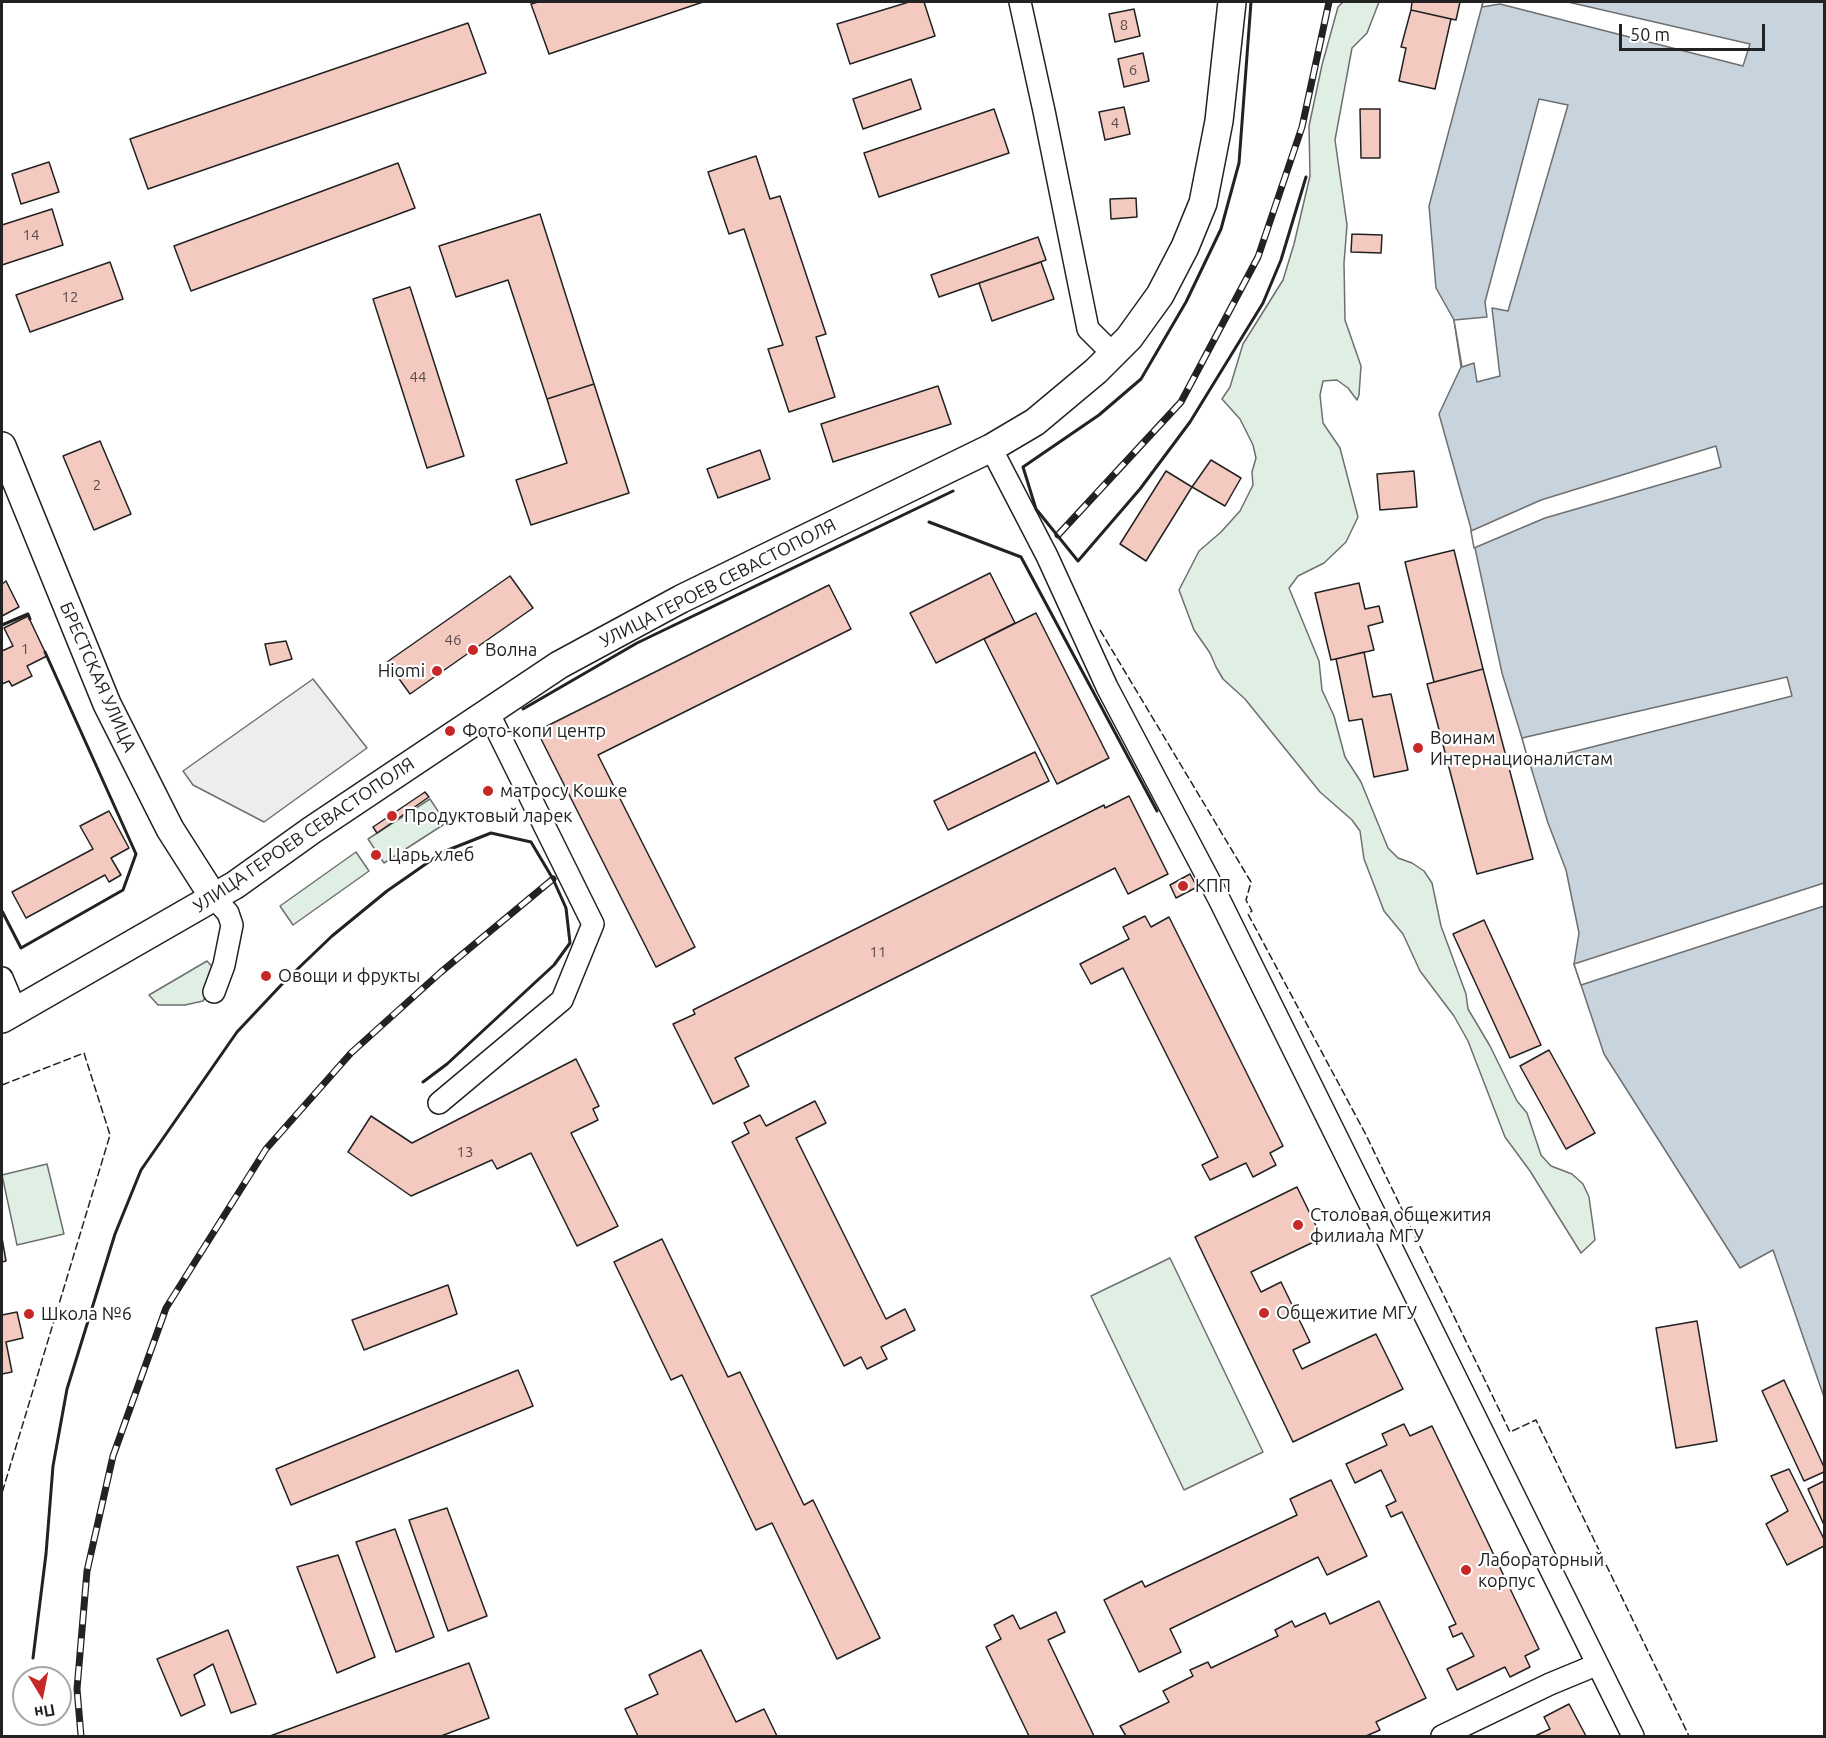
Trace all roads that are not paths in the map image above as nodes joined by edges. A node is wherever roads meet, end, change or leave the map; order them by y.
1 (1020, 2) edge
2 (1232, 2) edge
3 (1113, 354) junction
4 (2, 446) edge
5 (991, 448) junction
6 (488, 712) junction
7 (214, 898) junction
8 (2, 978) edge
9 (214, 992) dead end
10 (9, 1015) edge
11 (439, 1103) dead end
12 (1596, 1665) junction
13 (1442, 1737) edge
14 (1633, 1737) edge

1 - 3 street
2 - 3 main road, УЛИЦА ГЕРОЕВ СЕВАСТОПОЛЯ
3 - 5 main road, УЛИЦА ГЕРОЕВ СЕВАСТОПОЛЯ
4 - 7 main road, БРЕСТСКАЯ УЛИЦА
5 - 6 main road, УЛИЦА ГЕРОЕВ СЕВАСТОПОЛЯ
5 - 12 street
6 - 7 main road, УЛИЦА ГЕРОЕВ СЕВАСТОПОЛЯ
6 - 11 street
7 - 9 street
7 - 10 main road, УЛИЦА ГЕРОЕВ СЕВАСТОПОЛЯ
8 - 10 street
12 - 13 street
12 - 14 street

